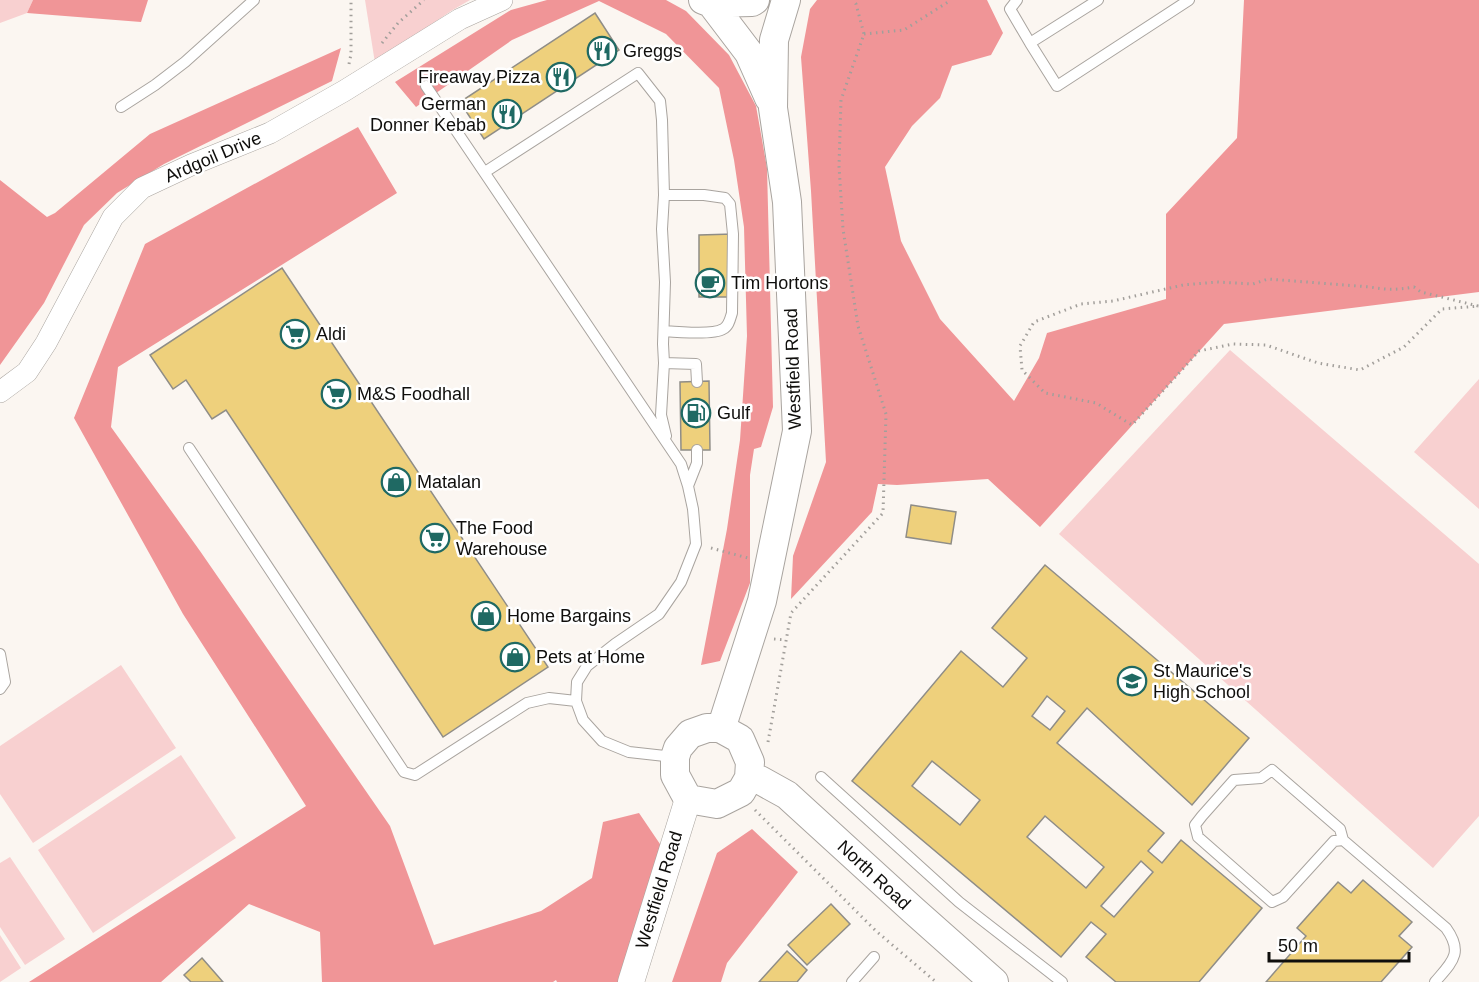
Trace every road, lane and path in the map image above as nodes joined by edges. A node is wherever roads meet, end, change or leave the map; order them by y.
1 (254, 0) edge
2 (351, 0) edge
3 (502, 0) edge
4 (755, 0) edge
5 (786, 0) edge
6 (853, 0) edge
7 (951, 0) edge
8 (1017, 0) edge
9 (1098, 0) edge
10 (1189, 0) edge
11 (707, 2) edge
12 (1172, 6) edge
13 (864, 34) junction
14 (1030, 43) junction
15 (426, 86) dead end
16 (344, 92) junction
17 (121, 107) dead end
18 (773, 108) junction
19 (485, 172) junction
20 (664, 195) junction
21 (1479, 306) edge
22 (664, 332) junction
23 (664, 363) junction
24 (697, 382) dead end
25 (0, 392) edge
26 (668, 445) junction
27 (189, 448) dead end
28 (697, 450) dead end
29 (688, 486) junction
30 (696, 544) junction
31 (769, 564) junction
32 (0, 654) edge
33 (0, 689) edge
34 (576, 701) junction
35 (721, 729) junction
36 (767, 745) dead end
37 (675, 757) junction
38 (821, 777) dead end
39 (755, 779) junction
40 (688, 799) junction
41 (1343, 840) junction
42 (874, 957) dead end
43 (631, 982) edge
44 (852, 982) edge
45 (936, 982) edge
46 (994, 982) edge
47 (1062, 982) edge
48 (1435, 982) edge

1 - 17 lane
2 - 16 path
3 - 16 street, Ardgoil Drive
4 - 11 main road
5 - 18 main road, Westfield Road
6 - 13 path
7 - 13 path
8 - 14 lane
9 - 14 lane
10 - 12 lane
11 - 18 main road, Westfield Road
12 - 14 lane
13 - 36 path
15 - 19 lane
16 - 25 street, Ardgoil Drive
18 - 31 main road, Westfield Road
19 - 20 lane
19 - 26 lane
20 - 22 lane
20 - 22 lane
21 - 21 path
22 - 23 lane
23 - 24 lane
23 - 26 lane
26 - 29 lane
27 - 34 lane
28 - 29 lane
29 - 30 lane
30 - 31 path
30 - 34 lane
31 - 35 main road, Westfield Road
32 - 33 lane
34 - 37 lane
35 - 37 main road
35 - 39 main road
37 - 40 main road
38 - 47 lane
39 - 40 main road
39 - 45 path
39 - 46 main road, North Road
40 - 43 street, Westfield Road
41 - 41 lane
41 - 48 lane
42 - 44 lane

